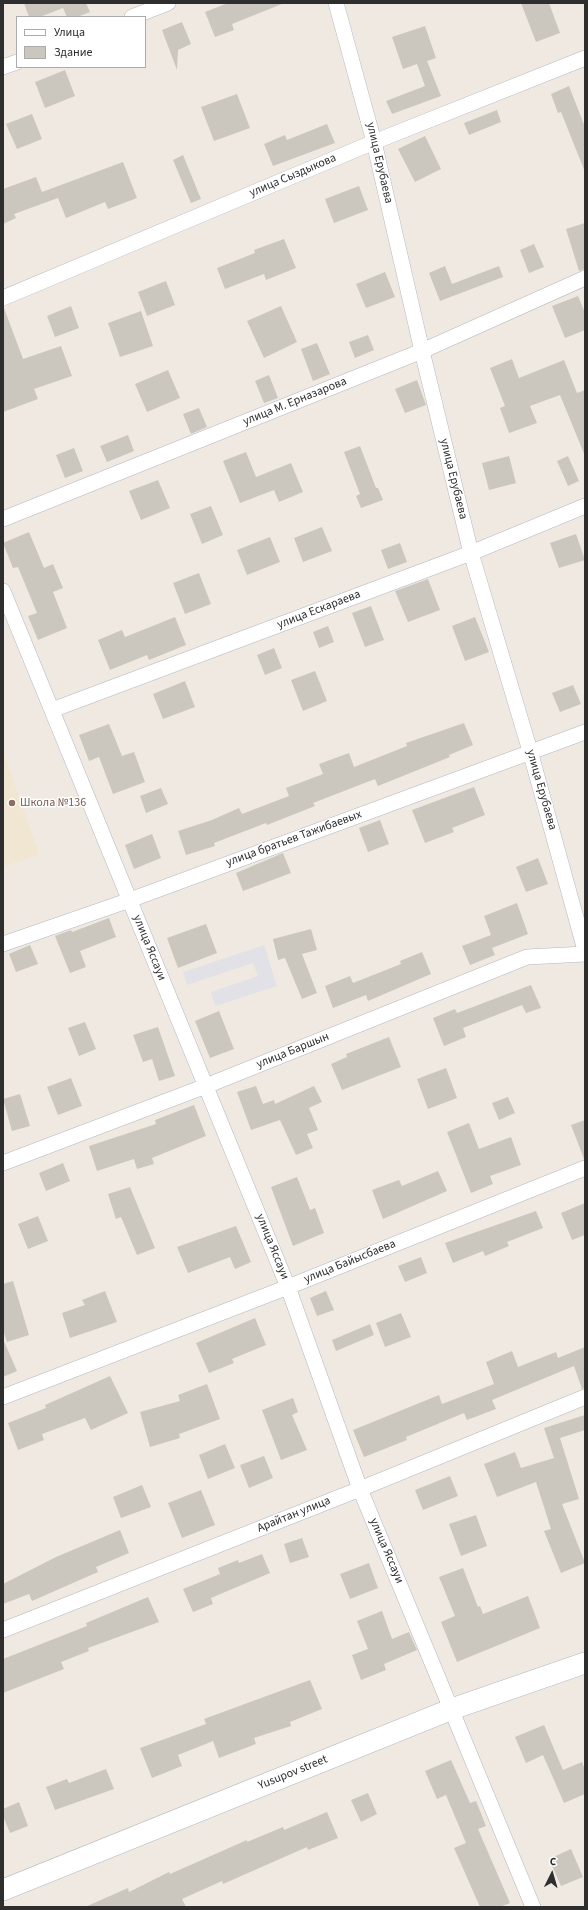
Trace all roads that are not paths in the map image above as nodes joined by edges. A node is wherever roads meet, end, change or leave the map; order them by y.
1 (168, 3) edge
2 (336, 3) edge
3 (135, 16) edge
4 (585, 58) edge
5 (16, 62) edge
6 (3, 67) edge
7 (374, 142) junction
8 (585, 278) edge
9 (3, 298) edge
10 (422, 351) junction
11 (585, 506) edge
12 (3, 519) edge
13 (471, 553) junction
14 (3, 591) edge
15 (52, 710) junction
16 (585, 732) edge
17 (530, 751) junction
18 (130, 900) junction
19 (3, 944) edge
20 (585, 950) edge
21 (585, 954) edge
22 (206, 1086) junction
23 (3, 1163) edge
24 (585, 1168) edge
25 (288, 1287) junction
26 (3, 1397) edge
27 (585, 1397) edge
28 (360, 1489) junction
29 (3, 1630) edge
30 (585, 1663) edge
31 (452, 1709) junction
32 (3, 1890) edge
33 (533, 1907) edge

1 - 3 street
2 - 7 street, улица Ерубаева
4 - 7 street, улица Сыздыкова
5 - 6 street
7 - 9 street, улица Сыздыкова
7 - 10 street, улица Ерубаева
8 - 10 street, улица М. Ерназарова
10 - 12 street, улица М. Ерназарова
10 - 13 street, улица Ерубаева
11 - 13 street, улица Ескараева
13 - 15 street, улица Ескараева
13 - 17 street, улица Ерубаева
14 - 15 street, улица Яссауи
15 - 18 street, улица Яссауи
16 - 17 street, улица братьев Тажибаевых
17 - 18 street, улица братьев Тажибаевых
17 - 20 street, улица Ерубаева
18 - 19 street, улица братьев Тажибаевых
18 - 22 street, улица Яссауи
21 - 22 street, улица Баршын
22 - 23 street, улица Баршын
22 - 25 street, улица Яссауи
24 - 25 street, улица Байысбаева
25 - 26 street, улица Байысбаева
25 - 28 street, улица Яссауи
27 - 28 street, Арайтан улица
28 - 29 street, Арайтан улица
28 - 31 street, улица Яссауи
30 - 31 street, Yusupov street
31 - 32 street, Yusupov street
31 - 33 street, улица Яссауи

